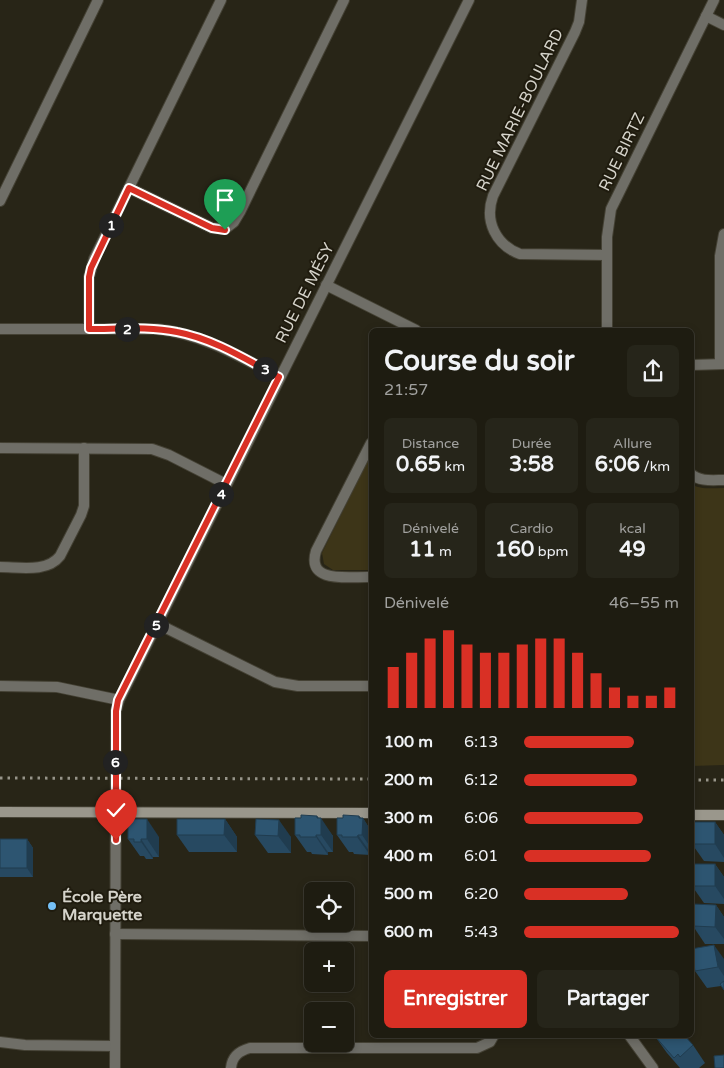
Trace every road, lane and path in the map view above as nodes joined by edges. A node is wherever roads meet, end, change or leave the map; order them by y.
1 (98, 0) edge
2 (221, 0) edge
3 (344, 0) edge
4 (469, 0) edge
5 (582, 0) edge
6 (714, 0) edge
7 (706, 16) junction
8 (724, 25) edge
9 (129, 188) junction
10 (0, 201) edge
11 (724, 234) edge
12 (607, 255) junction
13 (326, 284) junction
14 (412, 328) edge
15 (607, 328) edge
16 (0, 329) edge
17 (89, 329) junction
18 (722, 364) edge
19 (694, 365) edge
20 (279, 377) junction
21 (369, 447) edge
22 (0, 448) edge
23 (84, 448) junction
24 (694, 476) edge
25 (724, 480) edge
26 (226, 484) junction
27 (0, 567) edge
28 (369, 577) edge
29 (156, 623) junction
30 (0, 686) edge
31 (369, 686) edge
32 (118, 700) junction
33 (0, 812) edge
34 (116, 812) junction
35 (369, 814) edge
36 (694, 815) edge
37 (724, 815) edge
38 (116, 934) junction
39 (369, 936) edge
40 (632, 1038) edge
41 (492, 1039) edge
42 (0, 1042) edge
43 (115, 1046) junction
44 (115, 1068) edge
45 (231, 1068) edge
46 (653, 1068) edge

1 - 10 street
2 - 9 street
3 - 9 street
4 - 13 street, RUE DE MÉSY
5 - 12 street, RUE MARIE-BOULARD
6 - 7 street, RUE BIRTZ
7 - 8 street
7 - 12 street, RUE BIRTZ
9 - 17 street
11 - 18 street
12 - 15 street, RUE BIRTZ
13 - 14 street
13 - 20 street, RUE DE MÉSY
16 - 17 street
17 - 20 street
18 - 19 street
20 - 26 street, RUE DE MÉSY
21 - 28 street
22 - 23 street
23 - 26 street
23 - 27 street
24 - 25 street
26 - 29 street, RUE DE MÉSY
29 - 31 street
29 - 32 street, RUE DE MÉSY
30 - 32 street
32 - 34 street, RUE DE MÉSY
33 - 34 street
34 - 35 street
34 - 38 street, RUE DE MÉSY
36 - 37 street
38 - 39 street
38 - 43 street, RUE DE MÉSY
40 - 46 street
41 - 45 street
42 - 43 street
43 - 44 street, RUE DE MÉSY

